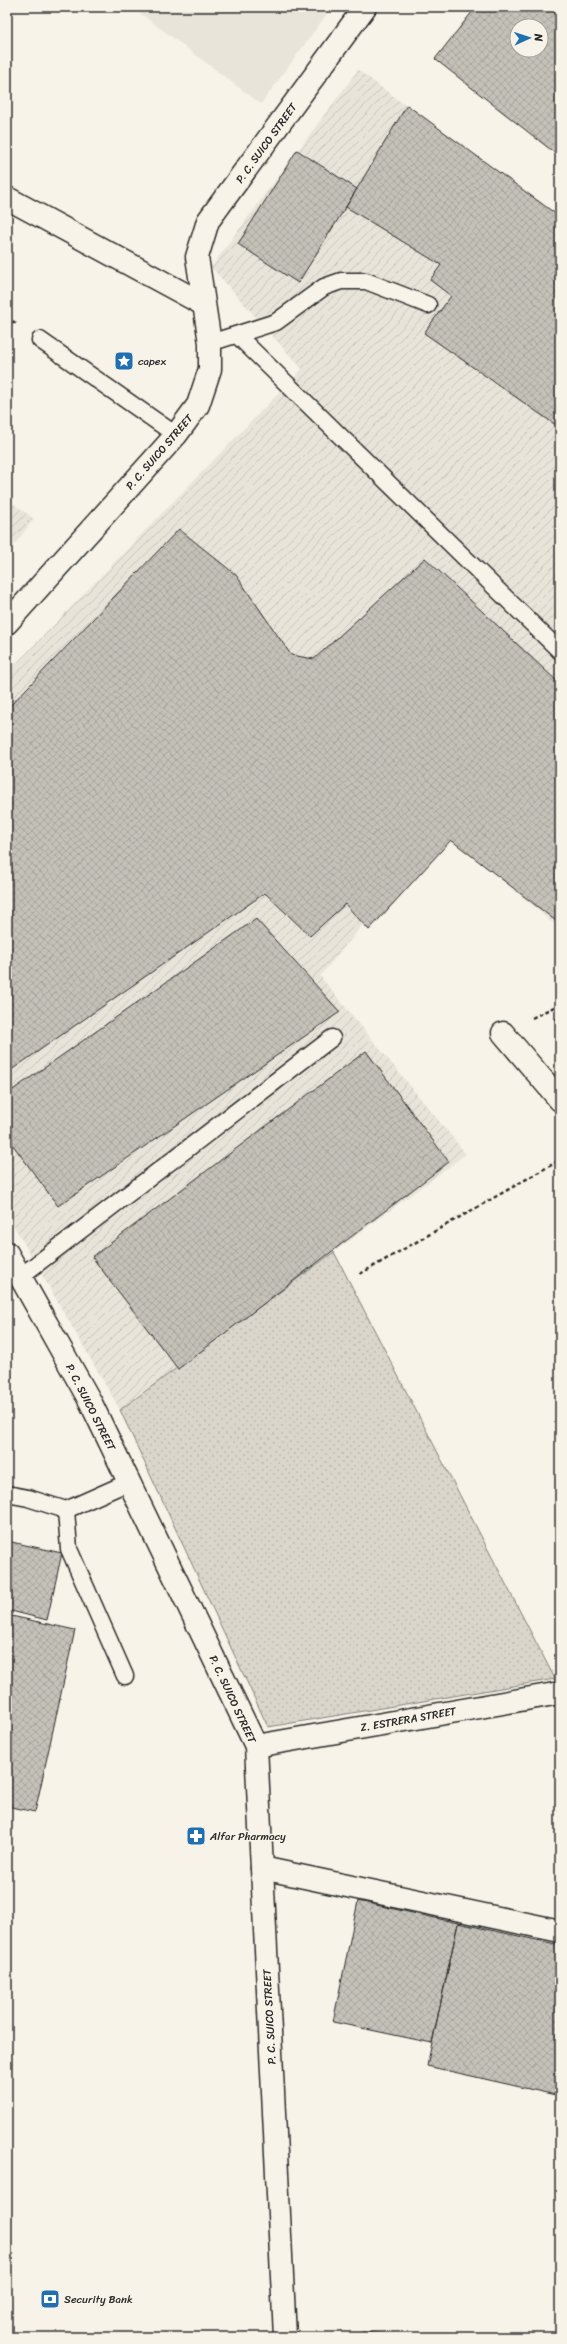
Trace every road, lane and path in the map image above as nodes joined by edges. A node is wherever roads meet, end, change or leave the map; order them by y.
1 (365, 7) edge
2 (7, 198) edge
3 (203, 304) junction
4 (428, 305) dead end
5 (237, 335) junction
6 (40, 340) dead end
7 (210, 343) junction
8 (176, 435) junction
9 (7, 623) edge
10 (560, 651) edge
11 (503, 1033) dead end
12 (332, 1038) dead end
13 (560, 1100) edge
14 (560, 1160) edge
15 (7, 1253) edge
16 (360, 1274) dead end
17 (21, 1276) junction
18 (129, 1482) junction
19 (7, 1494) edge
20 (66, 1510) junction
21 (125, 1676) dead end
22 (560, 1693) edge
23 (256, 1746) junction
24 (262, 1868) junction
25 (560, 1930) edge
26 (285, 2337) edge

1 - 3 street, P. C. SUICO STREET
2 - 3 street
3 - 7 street, P. C. SUICO STREET
4 - 5 lane
5 - 7 lane
5 - 10 lane
6 - 8 lane
7 - 8 street, P. C. SUICO STREET
8 - 9 street, P. C. SUICO STREET
11 - 13 street
12 - 17 lane
14 - 16 path
15 - 17 street, P. C. SUICO STREET
17 - 18 street, P. C. SUICO STREET
18 - 20 lane
18 - 23 street, P. C. SUICO STREET
19 - 20 lane
20 - 21 lane
22 - 23 street, Z. ESTRERA STREET
23 - 24 street, P. C. SUICO STREET
24 - 25 street
24 - 26 street, P. C. SUICO STREET

